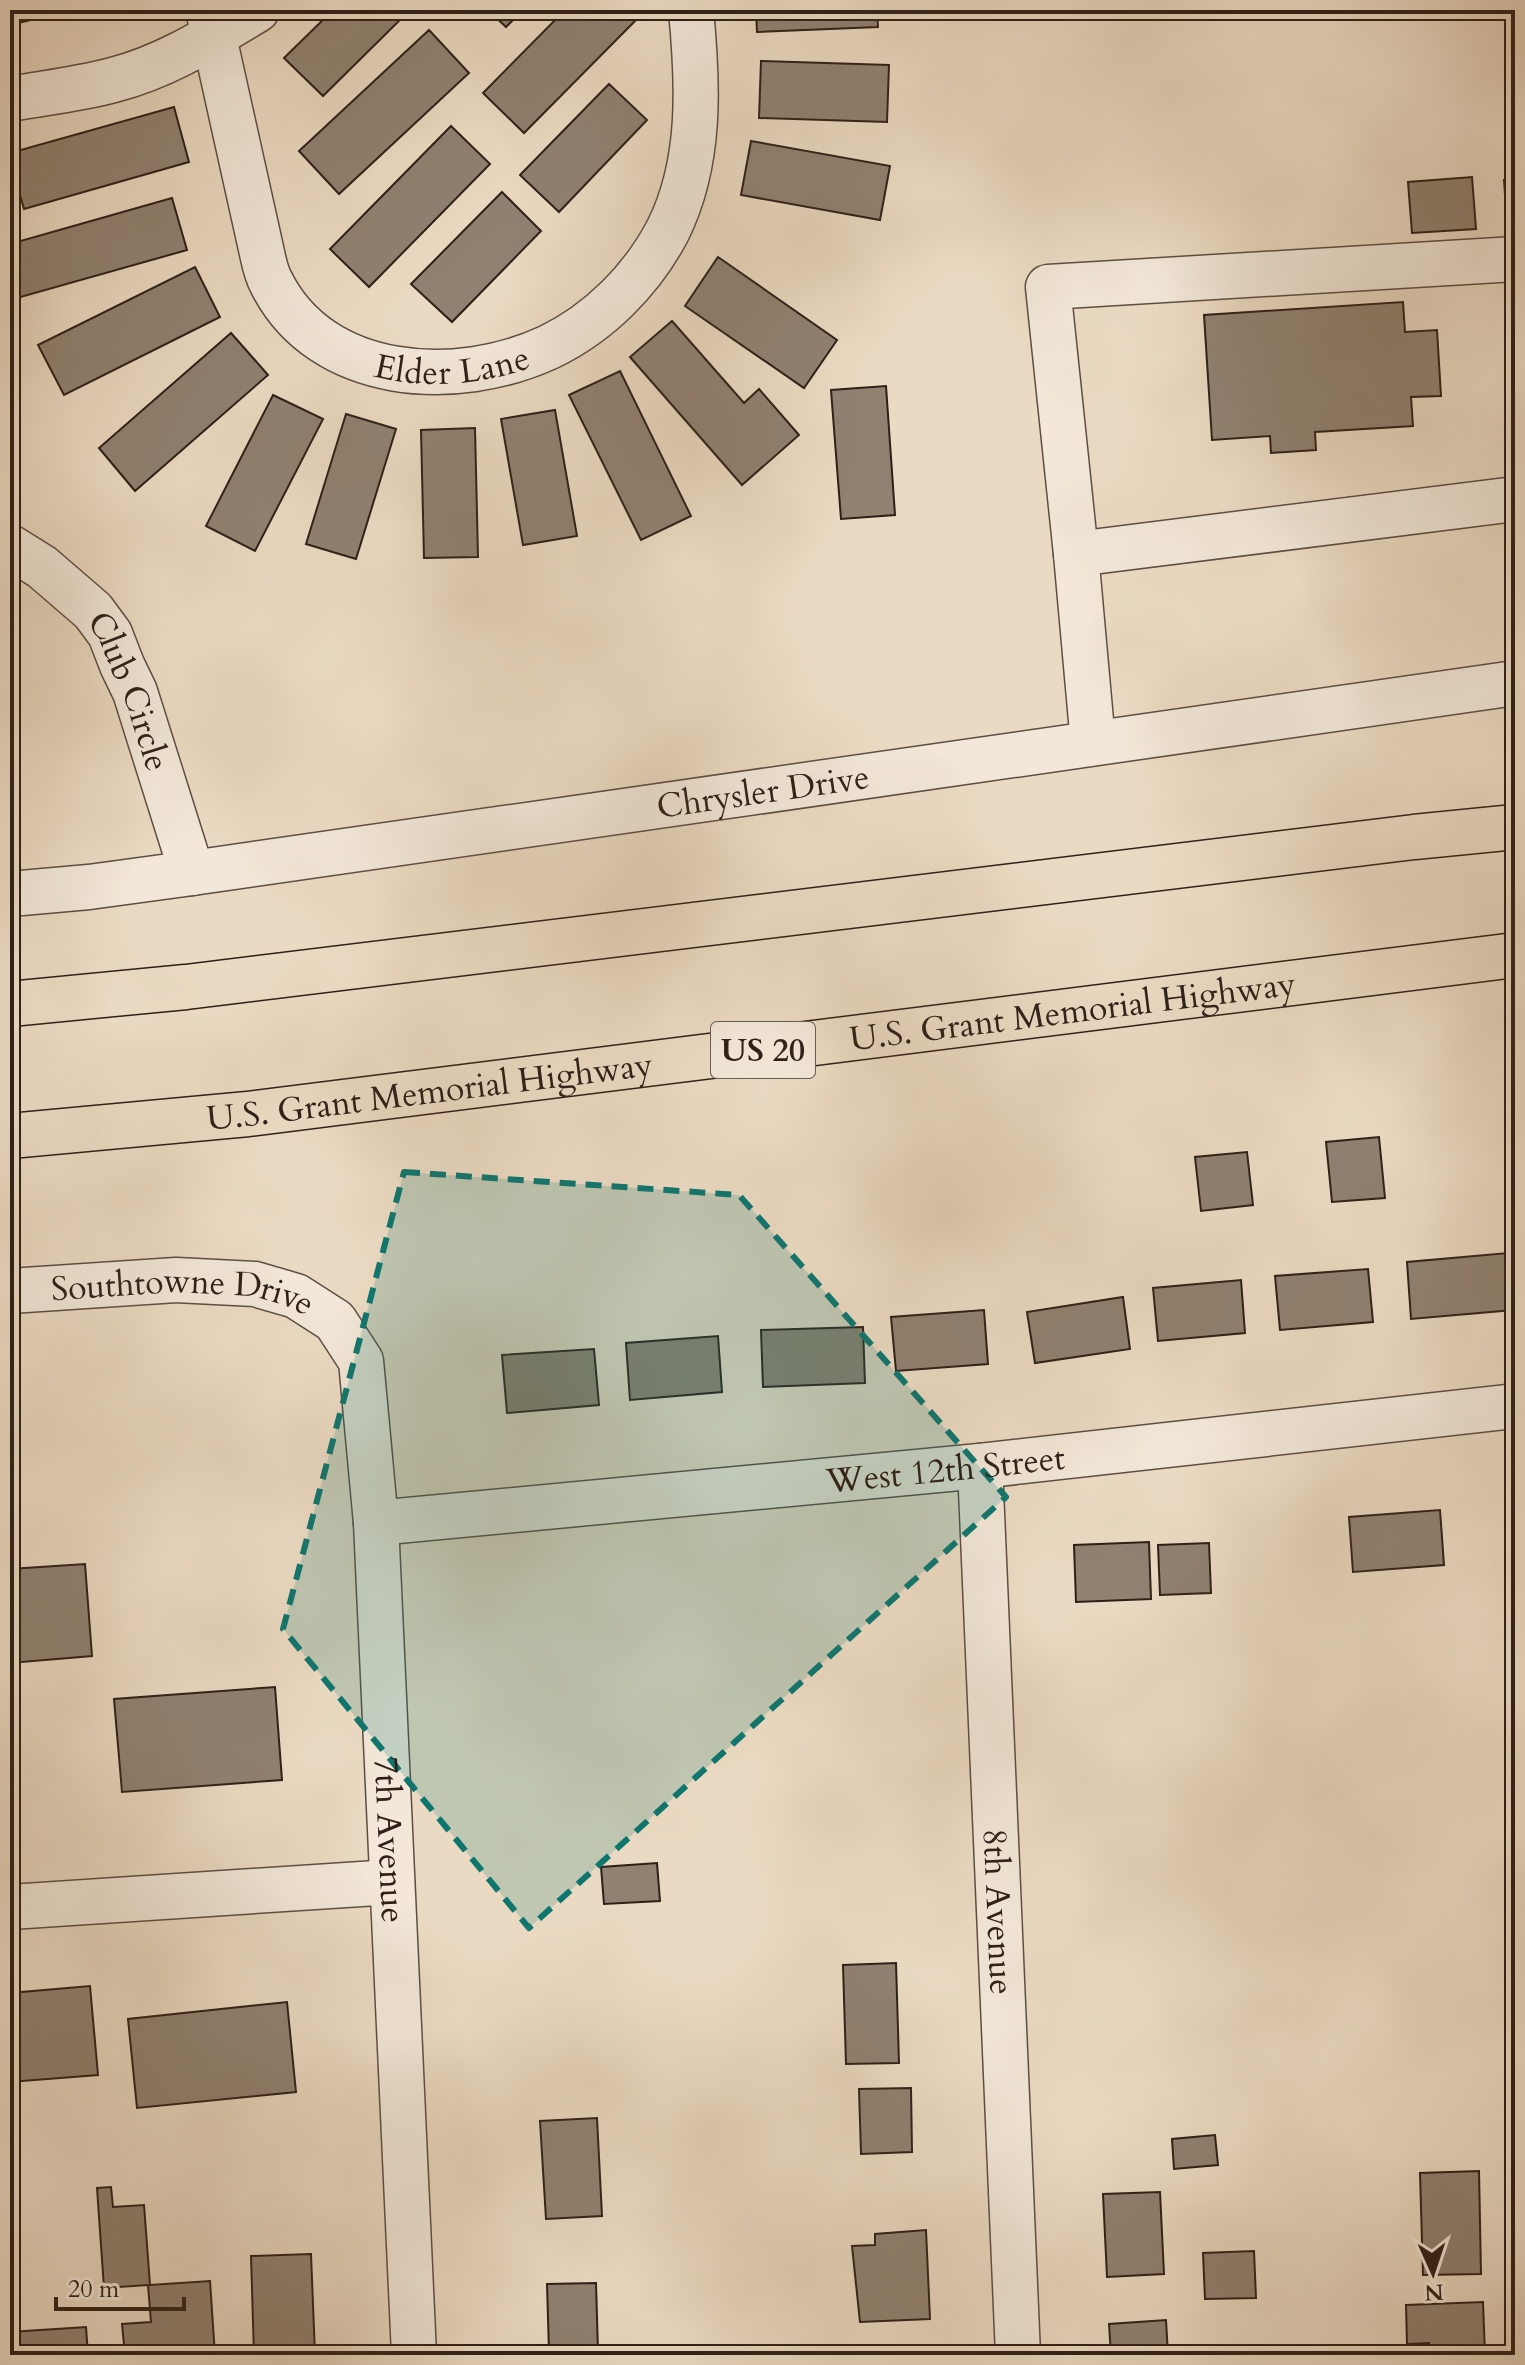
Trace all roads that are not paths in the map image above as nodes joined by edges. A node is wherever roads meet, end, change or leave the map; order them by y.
1 (257, 10) edge
2 (691, 10) edge
3 (211, 23) edge
4 (10, 99) edge
5 (1515, 259) edge
6 (1515, 499) edge
7 (10, 547) edge
8 (1076, 554) junction
9 (1515, 683) edge
10 (1093, 743) junction
11 (1515, 827) edge
12 (192, 873) junction
13 (10, 894) edge
14 (1515, 955) edge
15 (10, 1004) edge
16 (10, 1136) edge
17 (10, 1291) edge
18 (342, 1331) joint
19 (1515, 1406) edge
20 (980, 1466) junction
21 (376, 1523) junction
22 (392, 1882) junction
23 (10, 1907) edge
24 (414, 2355) edge
25 (1018, 2355) edge

1 - 3 street
2 - 3 street, Elder Lane
3 - 4 street
5 - 8 street
6 - 8 street
7 - 12 street, Club Circle
8 - 10 street
9 - 10 street, Chrysler Drive
10 - 12 street, Chrysler Drive
11 - 15 main road
12 - 13 street, Chrysler Drive
14 - 16 main road, U.S. Grant Memorial Highway / US 20
17 - 18 street, Southtowne Drive
18 - 21 street, 7th Avenue
19 - 20 street, West 12th Street
20 - 21 street, West 12th Street
20 - 25 street, 8th Avenue
21 - 22 street, 7th Avenue
22 - 23 street
22 - 24 street, 7th Avenue

